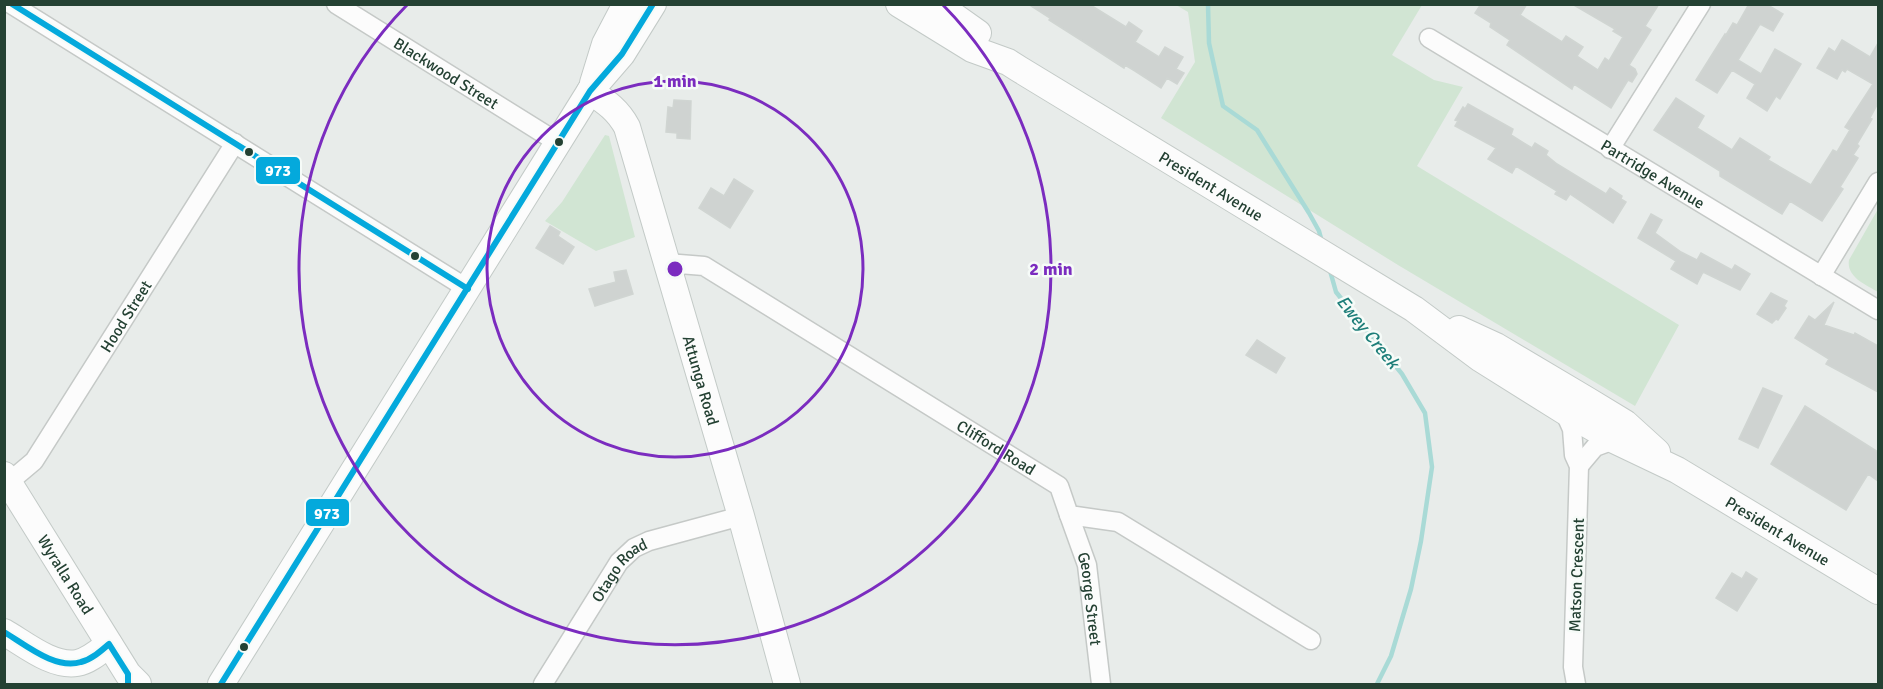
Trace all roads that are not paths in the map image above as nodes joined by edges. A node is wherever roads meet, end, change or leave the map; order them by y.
1 (11, 4) edge
2 (336, 4) edge
3 (626, 4) edge
4 (653, 4) edge
5 (899, 4) edge
6 (937, 4) edge
7 (1701, 4) edge
8 (1429, 38) dead end
9 (1008, 62) junction
10 (590, 91) junction
11 (557, 142) junction
12 (235, 143) junction
13 (1610, 149) junction
14 (1878, 182) edge
15 (667, 263) junction
16 (1821, 276) junction
17 (468, 289) junction
18 (1414, 309) junction
19 (1878, 310) edge
20 (1564, 411) junction
21 (1614, 441) junction
22 (1579, 466) junction
23 (1677, 470) junction
24 (7, 479) edge
25 (1069, 515) junction
26 (741, 516) junction
27 (1878, 591) edge
28 (4, 632) edge
29 (1311, 640) dead end
30 (109, 644) junction
31 (131, 681) edge
32 (221, 684) edge
33 (543, 684) edge
34 (788, 684) edge
35 (1101, 684) edge
36 (1576, 684) edge

1 - 12 street
2 - 11 street, Blackwood Street
3 - 10 street
4 - 10 street
5 - 9 street, President Avenue
6 - 9 street, President Avenue
7 - 13 street
8 - 13 street, Partridge Avenue
9 - 18 street, President Avenue
10 - 11 street
10 - 15 street, Attunga Road
11 - 17 street
12 - 17 street
12 - 24 street, Hood Street
13 - 16 street, Partridge Avenue
14 - 16 street
15 - 25 street, Clifford Road
15 - 26 street, Attunga Road
16 - 19 street, Partridge Avenue
17 - 32 street
18 - 20 street, President Avenue
18 - 23 street, President Avenue
20 - 21 street, President Avenue
20 - 22 street, Matson Crescent
21 - 22 street
21 - 23 street, President Avenue
22 - 36 street, Matson Crescent
23 - 27 street, President Avenue
24 - 30 street, Wyralla Road
25 - 29 street
25 - 35 street, George Street
26 - 33 street, Otago Road
26 - 34 street, Attunga Road
28 - 30 street
30 - 31 street, Wyralla Road

